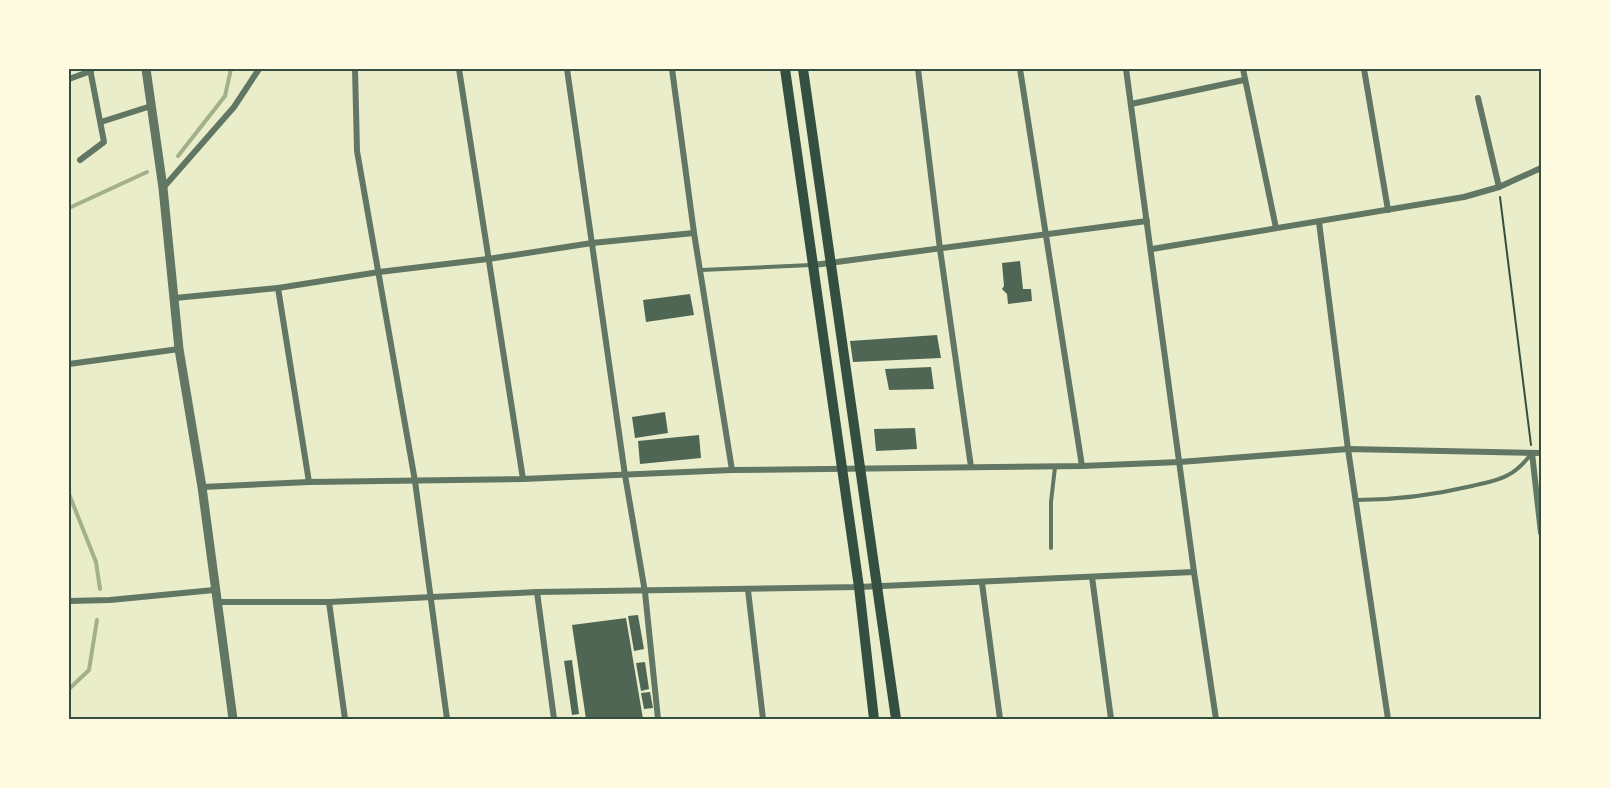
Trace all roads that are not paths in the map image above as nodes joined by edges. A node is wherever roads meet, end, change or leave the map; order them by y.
1 (146, 69) edge
2 (259, 69) edge
3 (355, 69) edge
4 (459, 69) edge
5 (567, 69) edge
6 (672, 69) edge
7 (785, 69) edge
8 (803, 69) edge
9 (918, 69) edge
10 (1020, 69) edge
11 (1126, 69) edge
12 (1243, 69) edge
13 (1364, 69) edge
14 (91, 70) edge
15 (69, 79) edge
16 (1244, 80) junction
17 (1478, 98) dead end
18 (1131, 104) junction
19 (151, 106) junction
20 (101, 122) junction
21 (80, 160) dead end
22 (1541, 168) edge
23 (1499, 187) junction
24 (164, 188) junction
25 (1388, 210) junction
26 (1147, 221) junction
27 (1319, 222) junction
28 (1276, 228) junction
29 (694, 233) junction
30 (1046, 234) junction
31 (592, 243) junction
32 (940, 249) junction
33 (1152, 249) junction
34 (488, 259) junction
35 (831, 263) junction
36 (814, 265) junction
37 (701, 270) junction
38 (379, 272) junction
39 (278, 288) junction
40 (175, 298) junction
41 (179, 350) junction
42 (69, 364) edge
43 (1348, 449) junction
44 (1532, 453) junction
45 (1541, 453) edge
46 (1180, 462) junction
47 (1082, 466) junction
48 (860, 467) junction
49 (971, 467) junction
50 (1055, 467) junction
51 (842, 468) junction
52 (732, 470) junction
53 (626, 475) junction
54 (523, 479) junction
55 (415, 481) junction
56 (309, 482) junction
57 (202, 487) junction
58 (1357, 500) junction
59 (1541, 533) edge
60 (1051, 548) dead end
61 (1194, 572) junction
62 (1092, 577) junction
63 (982, 583) junction
64 (877, 585) junction
65 (859, 587) junction
66 (214, 590) junction
67 (748, 590) junction
68 (537, 592) junction
69 (645, 592) junction
70 (429, 597) junction
71 (69, 601) edge
72 (216, 602) junction
73 (329, 602) junction
74 (232, 719) edge
75 (345, 719) edge
76 (447, 719) edge
77 (554, 719) edge
78 (658, 719) edge
79 (763, 719) edge
80 (874, 719) edge
81 (896, 719) edge
82 (1000, 719) edge
83 (1111, 719) edge
84 (1216, 719) edge
85 (1388, 719) edge

1 - 19 street
2 - 24 street
3 - 38 street
4 - 34 street
5 - 31 street
6 - 29 street
7 - 36 main road
8 - 35 main road
9 - 32 street
10 - 30 street
11 - 18 street
12 - 16 street
13 - 25 street
14 - 15 street
14 - 20 street
16 - 18 street
16 - 28 street
17 - 23 street
18 - 26 street
19 - 20 street
19 - 24 street
20 - 21 street
22 - 23 street
23 - 25 street
24 - 40 street
25 - 27 street
26 - 30 street
26 - 33 street
27 - 28 street
27 - 43 street
28 - 33 street
29 - 31 street
29 - 37 street
30 - 32 street
30 - 47 street
31 - 34 street
31 - 53 street
32 - 35 street
32 - 49 street
33 - 46 street
34 - 38 street
34 - 54 street
35 - 36 street
35 - 48 main road
36 - 37 lane
36 - 51 main road
37 - 52 street
38 - 39 street
38 - 55 street
39 - 40 street
39 - 56 street
40 - 41 street
41 - 42 street
41 - 57 street
43 - 44 street
43 - 46 street
43 - 58 street
44 - 45 street
44 - 58 lane
44 - 59 street
46 - 47 street
46 - 61 street
47 - 50 street
48 - 49 street
48 - 51 street
48 - 64 main road
49 - 50 street
50 - 60 lane
51 - 52 street
51 - 65 main road
52 - 53 street
53 - 54 street
53 - 69 street
54 - 55 street
55 - 56 street
55 - 70 street
56 - 57 street
57 - 66 street
58 - 85 street
61 - 62 street
61 - 84 street
62 - 63 street
62 - 83 street
63 - 64 street
63 - 82 street
64 - 65 street
64 - 81 main road
65 - 67 street
65 - 80 main road
66 - 71 street
66 - 72 street
67 - 69 street
67 - 79 street
68 - 69 street
68 - 70 street
68 - 77 street
69 - 78 street
70 - 73 street
70 - 76 street
72 - 73 street
72 - 74 street
73 - 75 street

